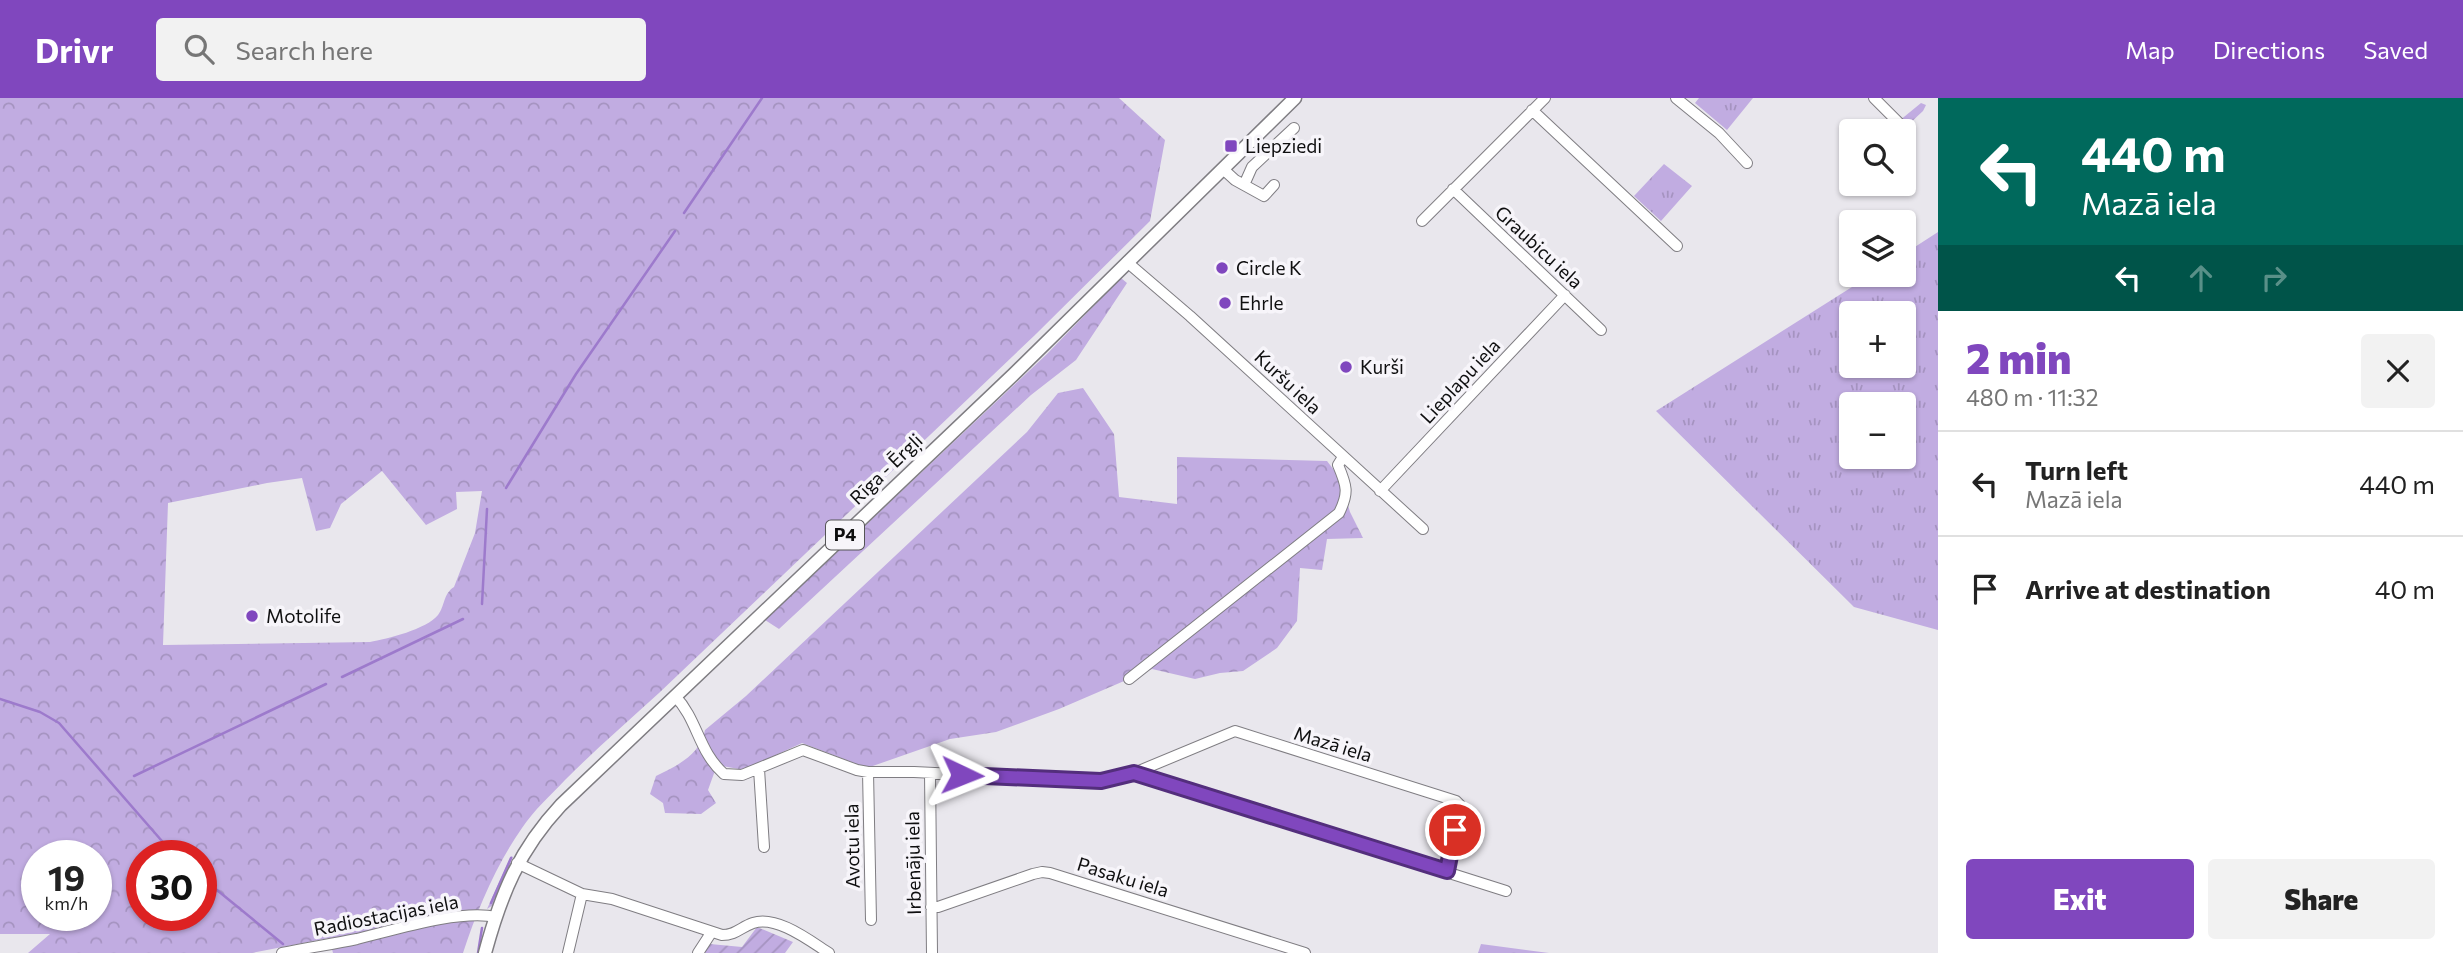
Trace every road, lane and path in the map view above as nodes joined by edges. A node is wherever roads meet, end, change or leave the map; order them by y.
1 (1294, 98) edge
2 (1545, 98) edge
3 (1676, 98) edge
4 (1874, 98) edge
5 (1532, 110) junction
6 (1895, 119) edge
7 (1294, 128) dead end
8 (1747, 163) dead end
9 (1223, 169) junction
10 (1244, 185) junction
11 (1274, 185) dead end
12 (1453, 189) junction
13 (1422, 221) dead end
14 (1676, 246) dead end
15 (1127, 262) junction
16 (1565, 295) junction
17 (1601, 330) dead end
18 (1343, 457) junction
19 (1380, 491) junction
20 (1423, 529) dead end
21 (1129, 679) dead end
22 (675, 696) junction
23 (759, 769) junction
24 (868, 772) junction
25 (930, 773) junction
26 (1134, 773) junction
27 (764, 847) dead end
28 (517, 863) junction
29 (1447, 871) junction
30 (1506, 891) dead end
31 (582, 894) junction
32 (931, 907) junction
33 (496, 917) junction
34 (872, 919) dead end
35 (711, 933) junction
36 (282, 953) edge
37 (485, 953) edge
38 (568, 953) edge
39 (698, 953) edge
40 (829, 953) edge
41 (932, 953) edge
42 (1305, 953) edge

1 - 9 main road, Rīga - Ērgļi / P4
2 - 5 street
3 - 8 street
4 - 6 street
5 - 12 street
5 - 14 street
7 - 10 street
9 - 10 street
9 - 15 main road, Rīga - Ērgļi / P4
10 - 11 street
12 - 13 street
12 - 16 street, Graubicu iela
15 - 18 street, Kuršu iela
15 - 22 main road, Rīga - Ērgļi / P4
16 - 17 street, Graubicu iela
16 - 19 street, Lieplapu iela
18 - 19 street, Kuršu iela
18 - 21 street
19 - 20 street, Kuršu iela
22 - 23 street
22 - 28 main road, Rīga - Ērgļi / P4
23 - 24 street
23 - 27 street
24 - 25 street
24 - 34 street, Avotu iela
25 - 26 street
25 - 32 street, Irbenāju iela
26 - 29 street
26 - 29 street, Mazā iela
28 - 31 street
28 - 33 main road, Rīga - Ērgļi / P4
29 - 30 street
31 - 35 street
31 - 38 street
32 - 41 street, Irbenāju iela
32 - 42 street, Pasaku iela
33 - 36 street, Radiostacijas iela
33 - 37 main road, Rīga - Ērgļi / P4
35 - 39 street
35 - 40 street

